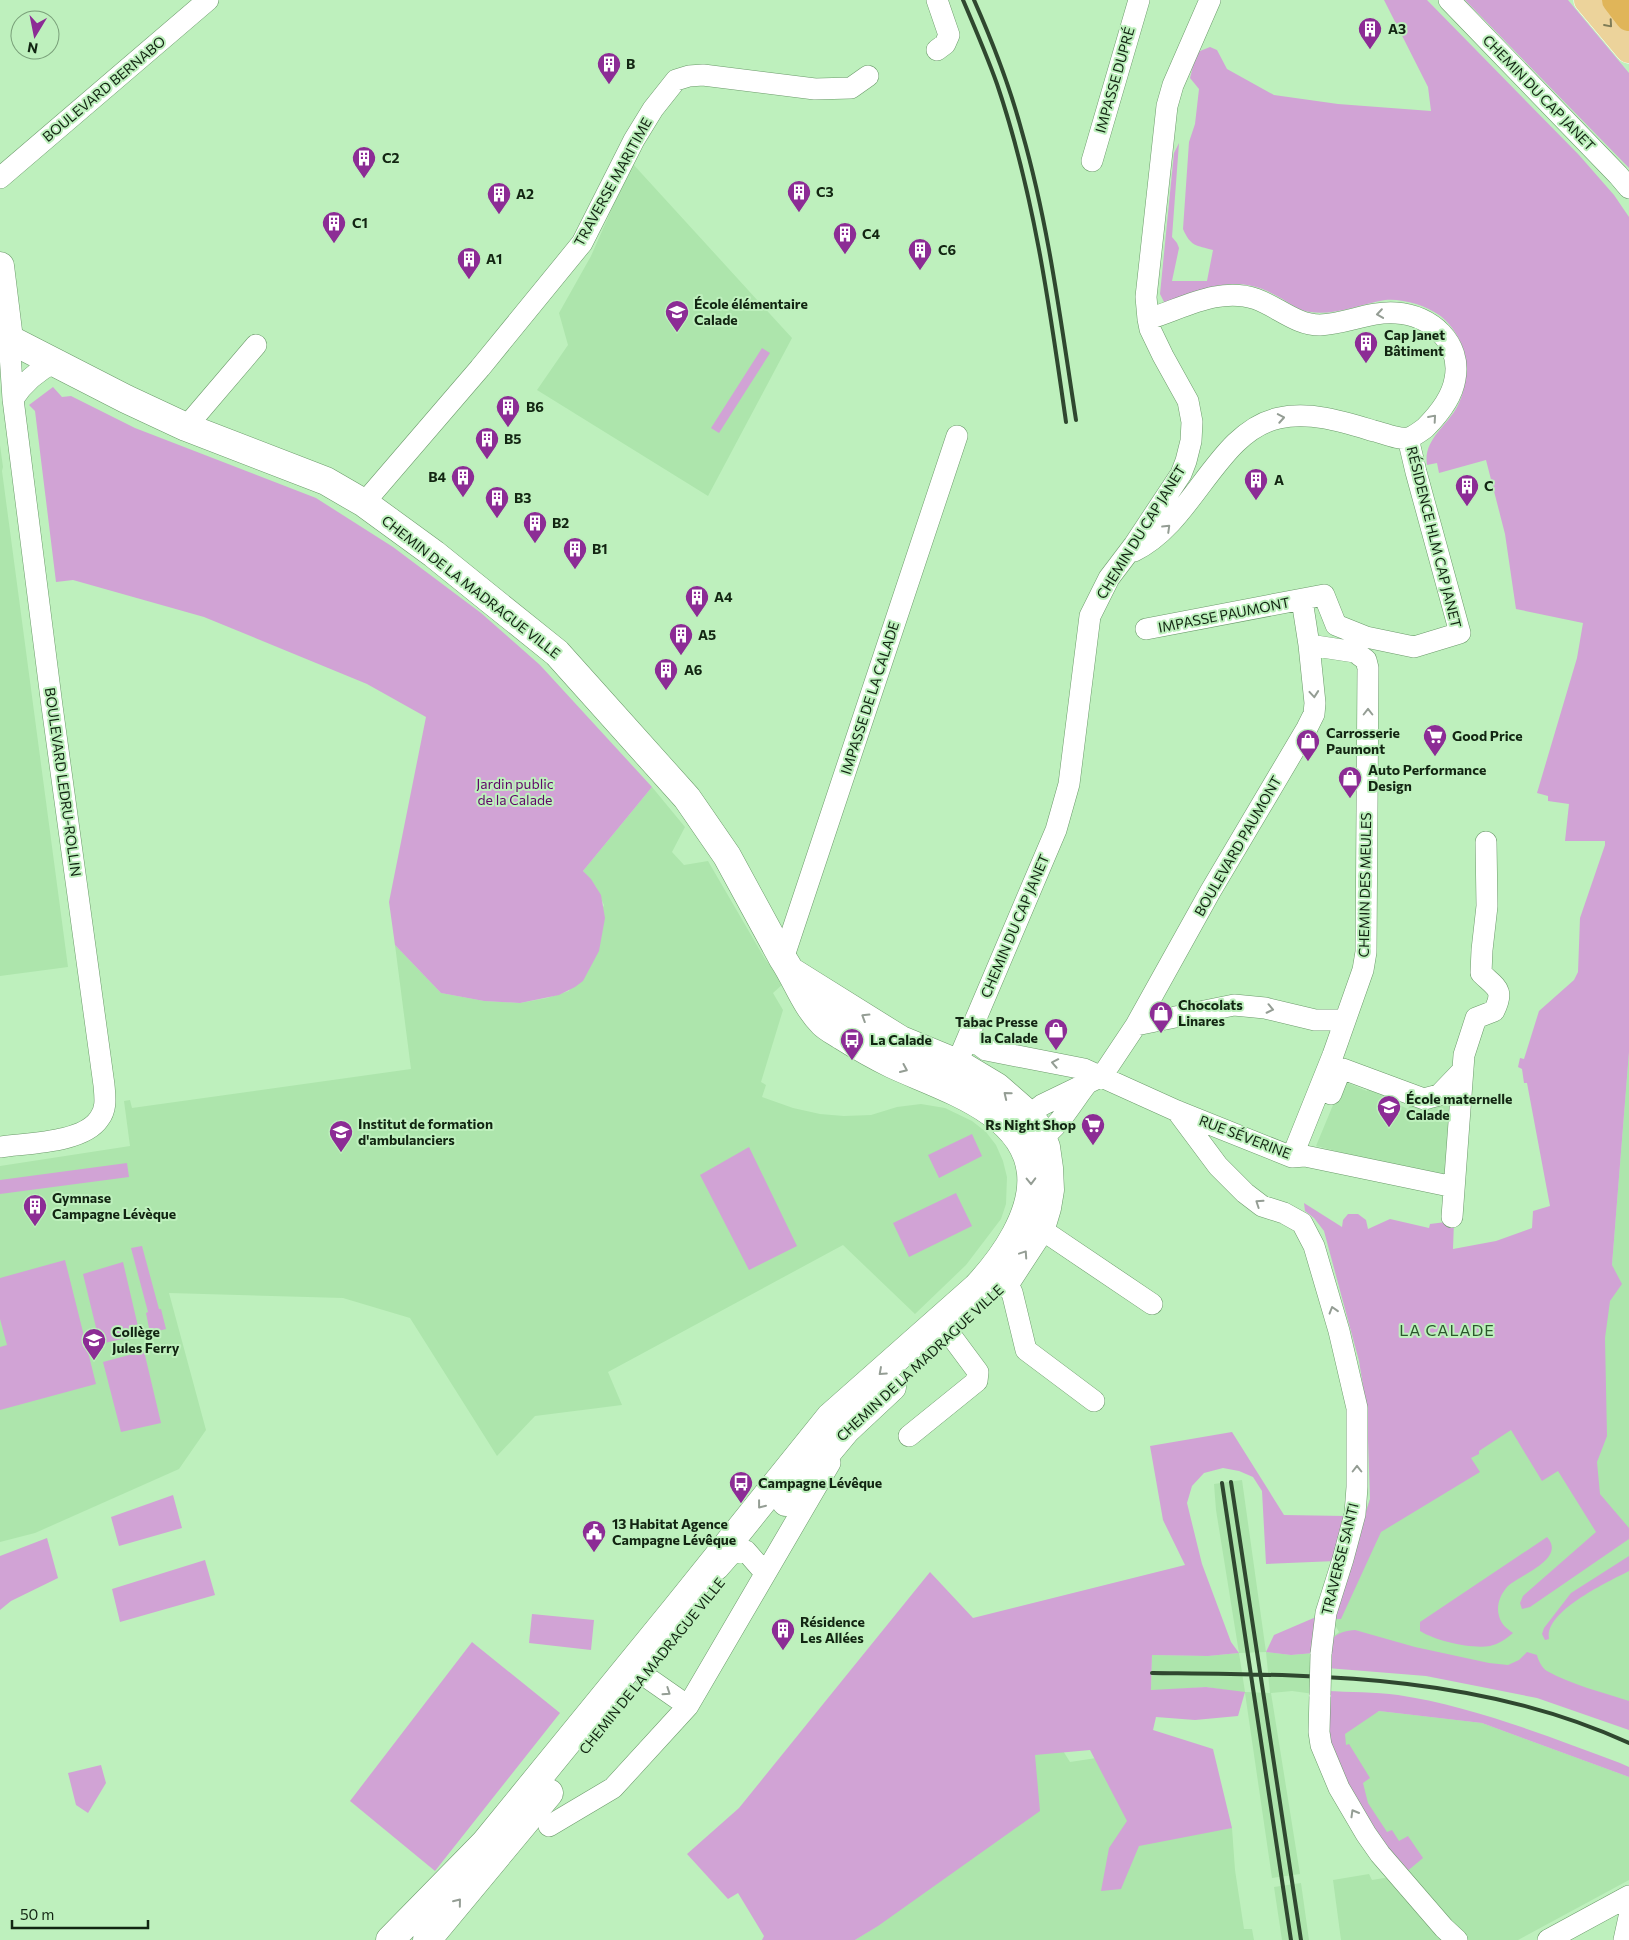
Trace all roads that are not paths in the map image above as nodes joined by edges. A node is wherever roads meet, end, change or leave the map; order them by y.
1 (208, 0) edge
2 (937, 0) edge
3 (1139, 0) edge
4 (1210, 0) edge
5 (1449, 0) edge
6 (1588, 0) edge
7 (1616, 0) edge
8 (1629, 18) edge
9 (1629, 49) edge
10 (937, 50) dead end
11 (868, 76) dead end
12 (1092, 161) dead end
13 (0, 178) edge
14 (1629, 188) edge
15 (0, 266) edge
16 (2, 308) edge
17 (1148, 319) junction
18 (9, 339) junction
19 (256, 345) dead end
20 (55, 362) junction
21 (13, 399) junction
22 (186, 427) junction
23 (956, 436) dead end
24 (1408, 438) junction
25 (364, 503) junction
26 (1127, 555) junction
27 (1302, 600) junction
28 (1146, 629) dead end
29 (1309, 645) junction
30 (1486, 842) dead end
31 (787, 966) junction
32 (1345, 1020) junction
33 (1136, 1025) junction
34 (970, 1030) junction
35 (956, 1063) junction
36 (1463, 1070) junction
37 (1094, 1080) junction
38 (942, 1086) junction
39 (1177, 1111) junction
40 (1030, 1130) junction
41 (0, 1147) edge
42 (1298, 1156) junction
43 (1454, 1187) junction
44 (1452, 1217) dead end
45 (1033, 1223) junction
46 (996, 1279) junction
47 (1152, 1304) dead end
48 (949, 1333) junction
49 (1094, 1401) dead end
50 (909, 1436) dead end
51 (824, 1441) junction
52 (746, 1551) junction
53 (765, 1573) junction
54 (683, 1600) junction
55 (645, 1676) junction
56 (688, 1706) junction
57 (549, 1826) dead end
58 (1629, 1896) edge
59 (1629, 1917) edge
60 (390, 1940) edge
61 (427, 1940) edge
62 (1457, 1940) edge
63 (1548, 1940) edge
64 (1624, 1940) edge

1 - 13 street, BOULEVARD BERNABO
2 - 10 street
3 - 12 street, IMPASSE DUPRÉ
4 - 17 street, CHEMIN DU CAP JANET
5 - 14 street, CHEMIN DU CAP JANET
6 -> 9 main road
7 - 8 highway
11 - 25 street, TRAVERSE MARITIME
15 - 16 street
16 - 18 street
24 -> 17 street, RÉSIDENCE HLM CAP JANET
17 - 26 street, CHEMIN DU CAP JANET
18 - 20 street, CHEMIN DE LA MADRAGUE VILLE
18 - 21 street, BOULEVARD LEDRU-ROLLIN
19 - 22 street
20 - 21 street
20 - 22 street, CHEMIN DE LA MADRAGUE VILLE
21 - 41 street, BOULEVARD LEDRU-ROLLIN
22 - 25 street, CHEMIN DE LA MADRAGUE VILLE
23 - 31 street, IMPASSE DE LA CALADE
26 -> 24 street, RÉSIDENCE HLM CAP JANET
24 - 27 street, RÉSIDENCE HLM CAP JANET
25 - 31 street, CHEMIN DE LA MADRAGUE VILLE
26 - 34 street, CHEMIN DU CAP JANET
27 - 28 street, IMPASSE PAUMONT
27 - 29 street, BOULEVARD PAUMONT
32 -> 29 street, CHEMIN DES MEULES
29 -> 33 street, BOULEVARD PAUMONT
30 - 36 street
35 -> 31 street, CHEMIN DE LA MADRAGUE VILLE
31 -> 38 street, CHEMIN DE LA MADRAGUE VILLE
33 -> 32 street
32 - 42 street, CHEMIN DES MEULES
33 - 37 street, BOULEVARD PAUMONT
34 - 35 street, CHEMIN DU CAP JANET
37 -> 34 street
35 - 38 street, CHEMIN DU CAP JANET
40 -> 35 street, CHEMIN DE LA MADRAGUE VILLE
36 - 42 street
36 - 43 street
37 - 39 street, RUE SÉVERINE
37 - 40 street, BOULEVARD PAUMONT
38 - 40 street, CHEMIN DE LA MADRAGUE VILLE
39 - 42 street, RUE SÉVERINE
62 -> 39 street, TRAVERSE SANTI, bridge
40 - 45 street, CHEMIN DE LA MADRAGUE VILLE
42 - 43 street, RUE SÉVERINE
43 - 44 street
45 - 46 street, CHEMIN DE LA MADRAGUE VILLE
45 - 47 street
46 - 48 street, CHEMIN DE LA MADRAGUE VILLE
46 - 49 street
46 -> 51 street, CHEMIN DE LA MADRAGUE VILLE
48 - 50 street
48 - 51 street, CHEMIN DE LA MADRAGUE VILLE
51 - 52 street, CHEMIN DE LA MADRAGUE VILLE
51 - 53 street
51 -> 54 street, CHEMIN DE LA MADRAGUE VILLE
52 - 53 street
52 - 54 street
52 - 55 street, CHEMIN DE LA MADRAGUE VILLE
53 - 56 street
54 - 55 street
54 - 60 street, CHEMIN DE LA MADRAGUE VILLE
55 -> 56 street
61 -> 55 street, CHEMIN DE LA MADRAGUE VILLE
56 - 57 street
58 - 63 street
59 - 64 street

